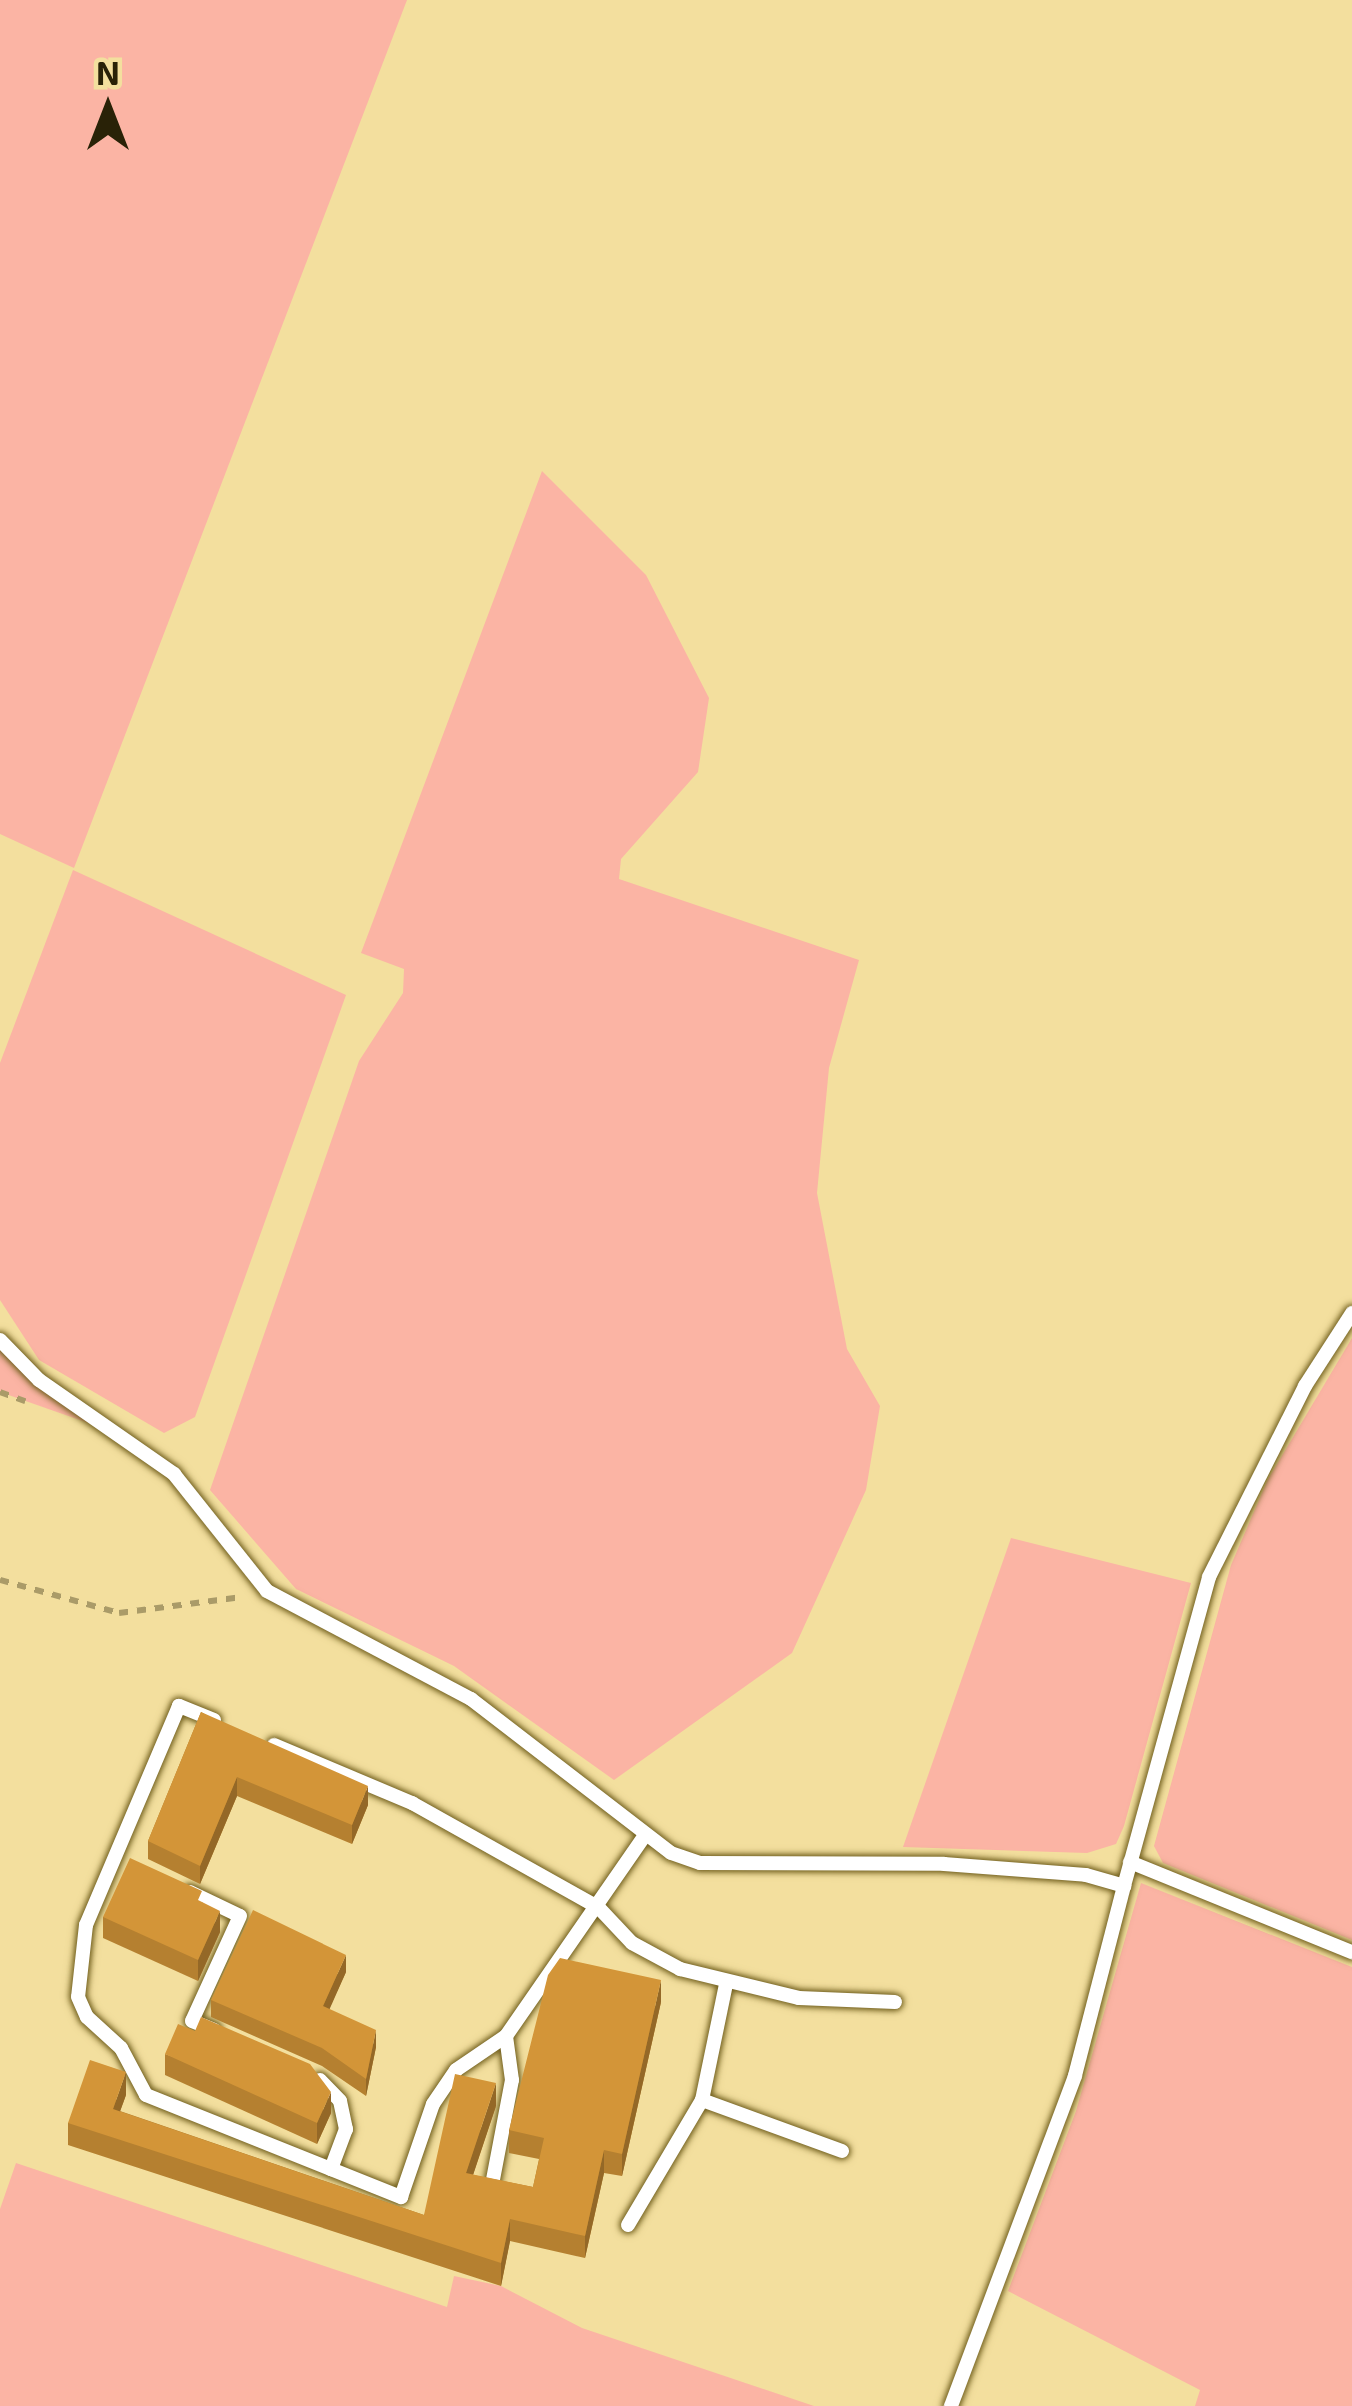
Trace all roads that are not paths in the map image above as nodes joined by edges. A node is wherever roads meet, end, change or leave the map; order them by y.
1 (1352, 1312) edge
2 (0, 1340) edge
3 (238, 1730) edge
4 (257, 1738) edge
5 (644, 1837) junction
6 (115, 1856) junction
7 (1130, 1862) junction
8 (136, 1866) edge
9 (178, 1886) edge
10 (1124, 1886) junction
11 (598, 1908) junction
12 (1352, 1952) edge
13 (726, 1984) junction
14 (895, 2002) dead end
15 (506, 2036) junction
16 (234, 2039) edge
17 (296, 2067) edge
18 (702, 2100) junction
19 (842, 2151) dead end
20 (331, 2169) junction
21 (491, 2190) edge
22 (628, 2225) dead end
23 (951, 2406) edge

1 - 7 lane
2 - 5 lane
3 - 6 lane
4 - 11 lane
5 - 10 lane
5 - 11 lane
6 - 8 lane
6 - 20 lane
7 - 10 lane
7 - 12 lane
9 - 16 lane
10 - 23 lane
11 - 13 lane
11 - 15 lane
13 - 14 lane
13 - 18 lane
15 - 20 lane
15 - 21 lane
17 - 20 lane
18 - 19 lane
18 - 22 lane

